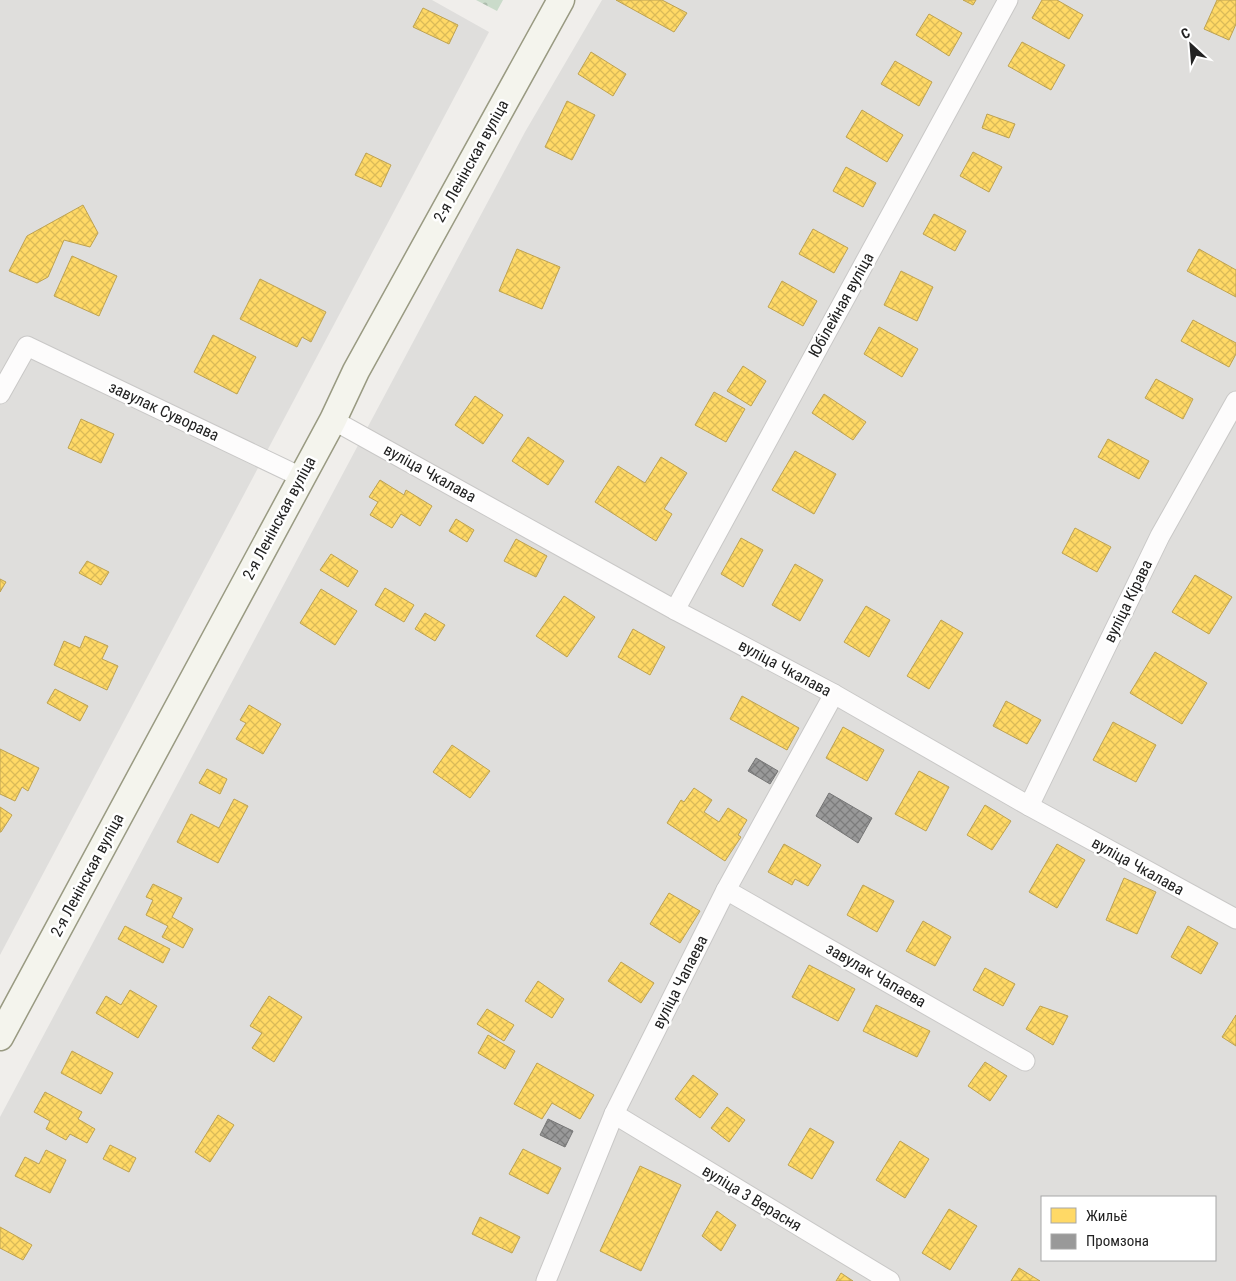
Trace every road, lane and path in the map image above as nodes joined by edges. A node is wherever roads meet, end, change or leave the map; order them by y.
1 (561, 0) edge
2 (1008, 0) edge
3 (0, 394) edge
4 (1236, 401) edge
5 (332, 420) junction
6 (301, 477) junction
7 (675, 610) junction
8 (834, 694) junction
9 (1029, 806) junction
10 (726, 890) junction
11 (1236, 919) edge
12 (0, 1037) edge
13 (1025, 1060) dead end
14 (614, 1114) junction
15 (546, 1281) edge
16 (890, 1281) edge

1 - 5 main road, 2-я Ленінская вуліца
2 - 7 street, Юбілейная вуліца
3 - 6 street, завулак Суворава
4 - 9 street, вуліца Кірава
5 - 6 main road, 2-я Ленінская вуліца
5 - 7 street, вуліца Чкалава
6 - 12 main road, 2-я Ленінская вуліца
7 - 8 street, вуліца Чкалава
8 - 9 street, вуліца Чкалава
8 - 10 street, вуліца Чапаева
9 - 11 street, вуліца Чкалава
10 - 13 street, завулак Чапаева
10 - 14 street, вуліца Чапаева
14 - 15 street, вуліца Чапаева
14 - 16 street, вуліца 3 Верасня

